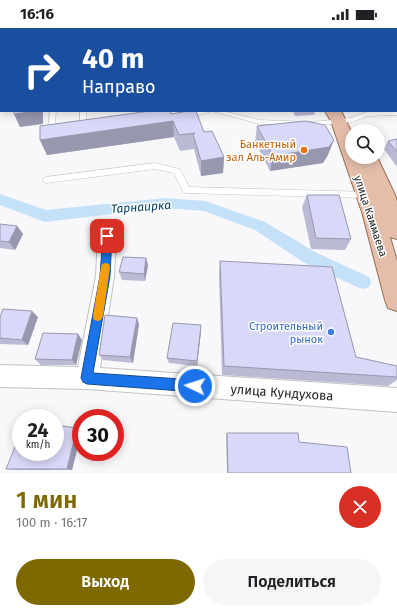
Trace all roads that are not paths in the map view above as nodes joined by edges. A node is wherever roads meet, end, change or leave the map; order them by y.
1 (53, 112) edge
2 (83, 112) edge
3 (199, 112) edge
4 (219, 112) edge
5 (385, 112) edge
6 (397, 113) edge
7 (176, 115) edge
8 (346, 119) edge
9 (52, 123) edge
10 (98, 125) edge
11 (371, 164) edge
12 (46, 180) dead end
13 (364, 195) junction
14 (385, 195) junction
15 (397, 231) edge
16 (107, 236) dead end
17 (397, 300) edge
18 (0, 376) edge
19 (87, 378) junction
20 (397, 400) edge

1 - 9 lane
2 - 10 lane
3 - 7 lane
4 - 8 lane
5 - 6 lane
5 - 8 lane
8 - 13 main road, улица Каммаева
11 - 14 main road, улица Каммаева
12 - 13 lane
13 - 14 lane
13 - 17 main road, улица Каммаева
14 - 15 main road, улица Каммаева
16 - 19 street
18 - 19 street, улица Кундухова
19 - 20 street, улица Кундухова

